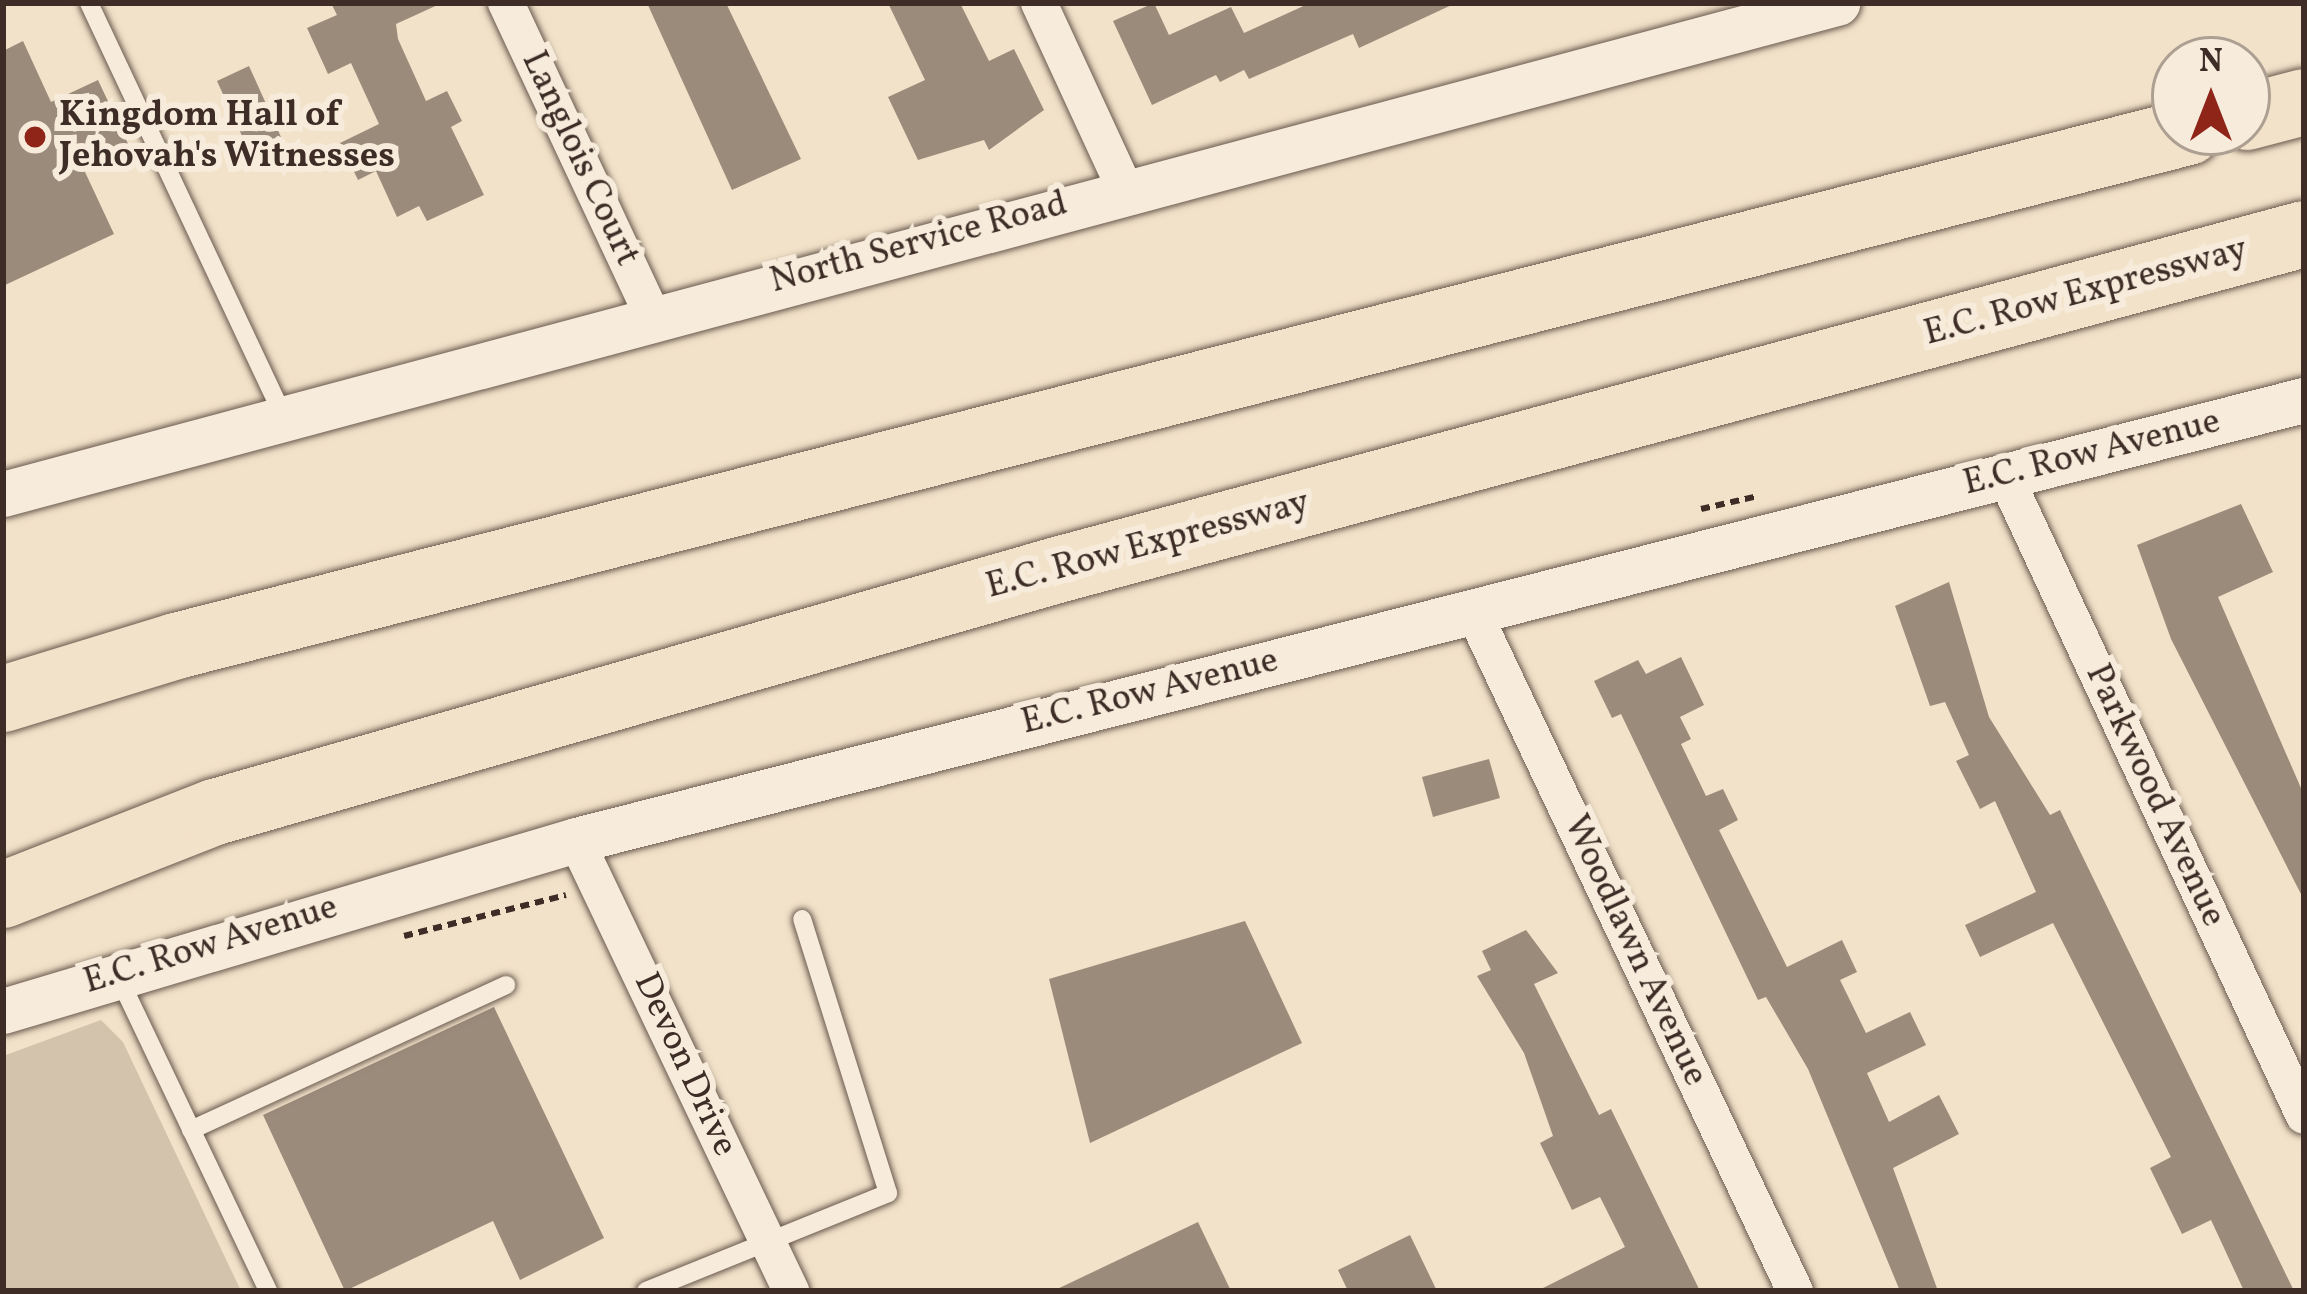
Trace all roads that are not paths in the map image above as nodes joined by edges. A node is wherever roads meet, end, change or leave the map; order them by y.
1 (89, 3) edge
2 (506, 3) edge
3 (1039, 3) edge
4 (1837, 3) edge
5 (2304, 102) edge
6 (2271, 111) edge
7 (2151, 141) edge
8 (1125, 189) junction
9 (2304, 234) edge
10 (652, 315) junction
11 (2303, 404) edge
12 (283, 415) junction
13 (2005, 476) junction
14 (3, 494) edge
15 (1474, 611) junction
16 (3, 699) edge
17 (576, 840) junction
18 (3, 896) edge
19 (802, 919) dead end
20 (116, 971) junction
21 (506, 985) dead end
22 (3, 1011) edge
23 (2304, 1116) edge
24 (191, 1130) junction
25 (765, 1237) junction
26 (268, 1291) edge
27 (646, 1291) edge
28 (791, 1291) edge
29 (1795, 1291) edge

1 - 12 lane
2 - 10 street, Langlois Court
3 - 8 street
4 - 8 street, North Service Road
5 - 6 highway
7 - 16 highway
8 - 10 street, North Service Road
9 - 18 highway, E.C. Row Expressway
10 - 12 street, North Service Road
11 - 13 street, E.C. Row Avenue
12 - 14 street, North Service Road
13 - 15 street, E.C. Row Avenue
13 - 23 street, Parkwood Avenue
15 - 17 street, E.C. Row Avenue
15 - 29 street, Woodlawn Avenue
17 - 20 street, E.C. Row Avenue
17 - 25 street, Devon Drive
19 - 25 lane
20 - 22 street, E.C. Row Avenue
20 - 24 lane
21 - 24 lane
24 - 26 lane
25 - 27 lane
25 - 28 street, Devon Drive

